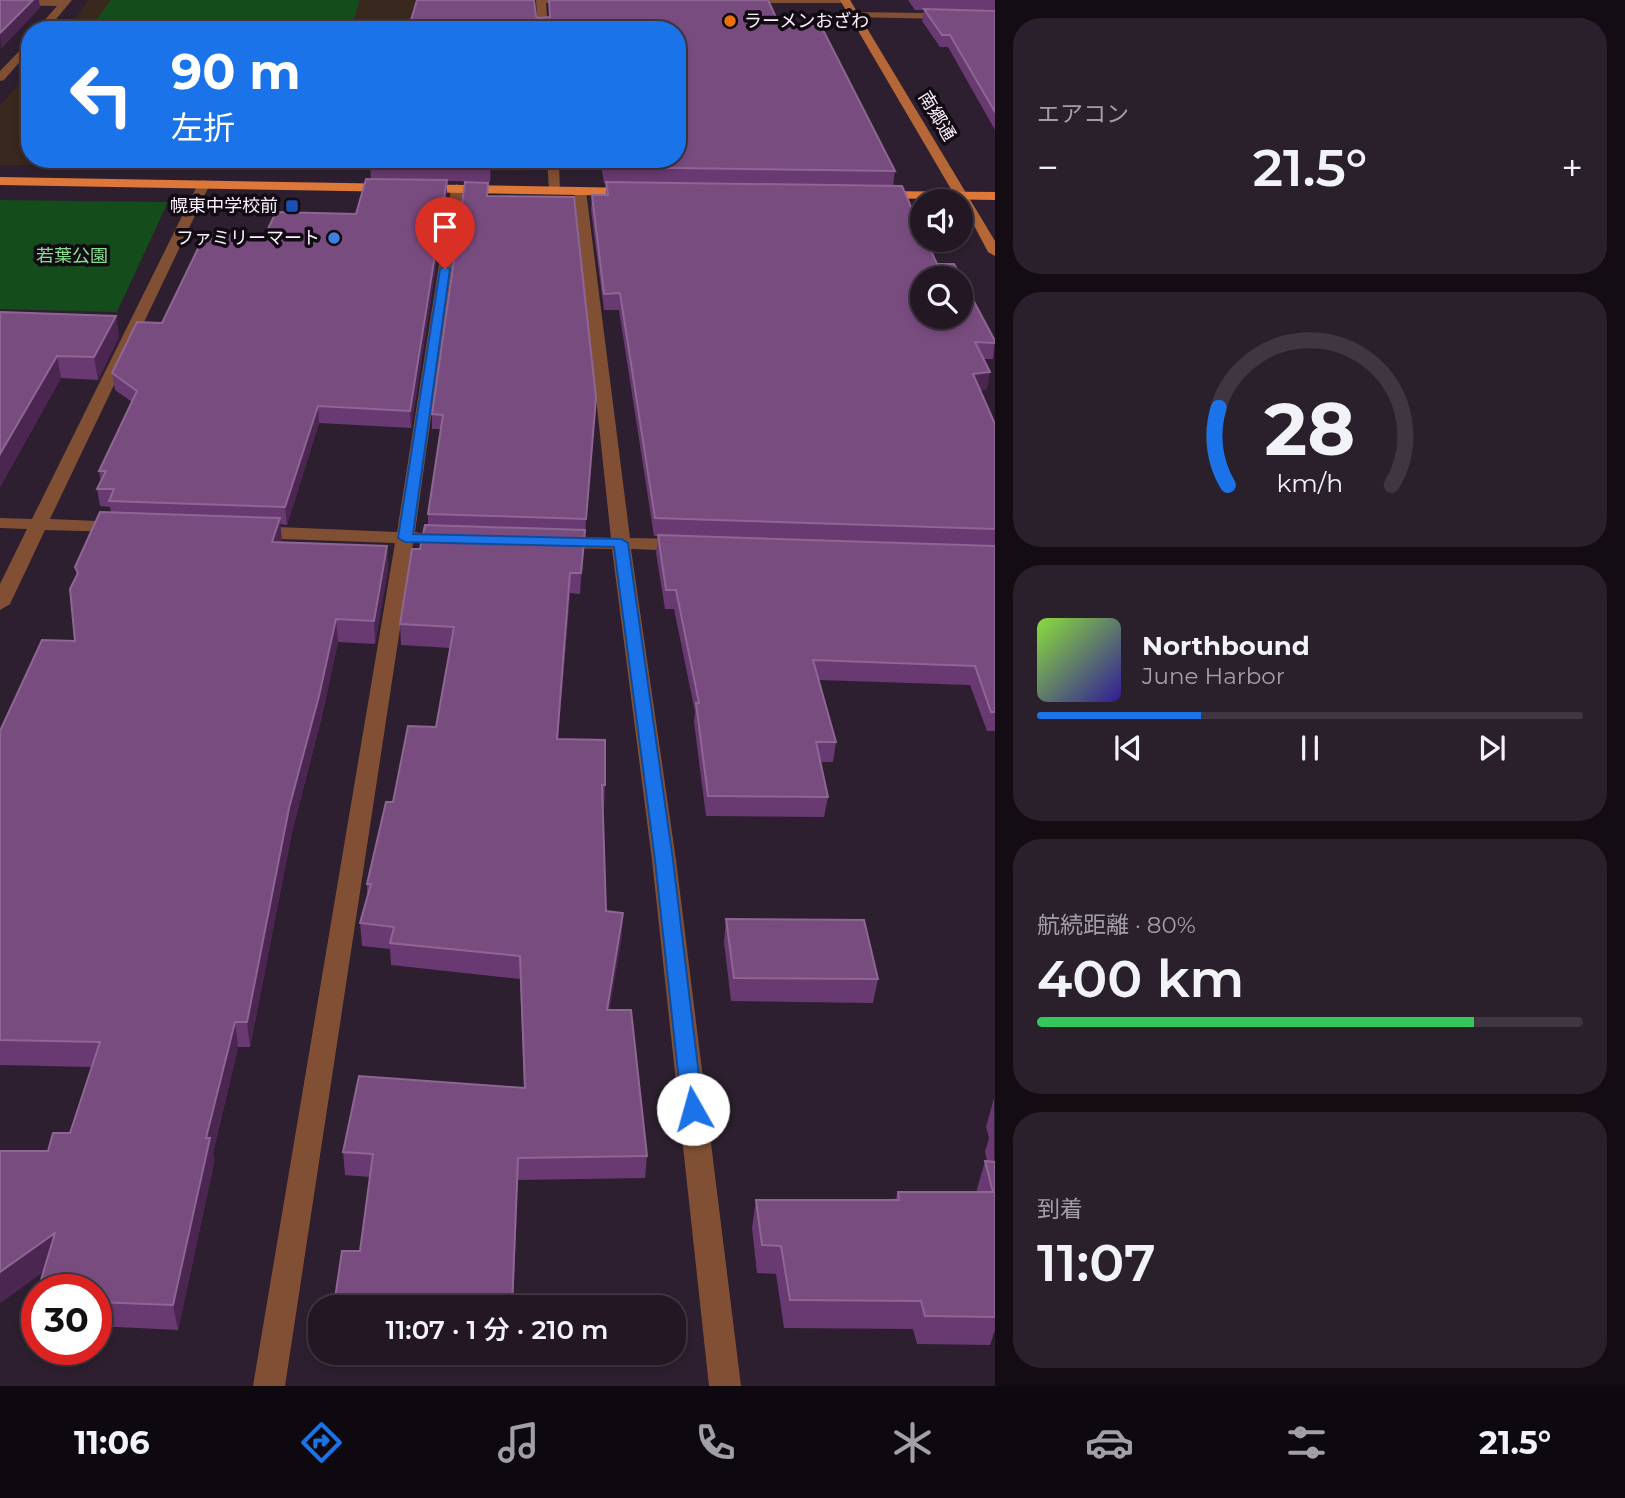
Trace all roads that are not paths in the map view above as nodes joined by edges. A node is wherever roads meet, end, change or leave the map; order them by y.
1 (582, 0) edge
2 (721, 0) edge
3 (846, 0) edge
4 (66, 1) edge
5 (0, 2) edge
6 (853, 15) junction
7 (995, 17) edge
8 (49, 21) edge
9 (542, 21) edge
10 (21, 49) edge
11 (0, 78) edge
12 (554, 168) edge
13 (0, 181) edge
14 (204, 184) junction
15 (457, 188) junction
16 (958, 189) edge
17 (555, 190) junction
18 (580, 191) junction
19 (648, 192) edge
20 (865, 195) edge
21 (910, 195) edge
22 (973, 196) edge
23 (995, 196) edge
24 (973, 215) edge
25 (995, 253) edge
26 (0, 523) edge
27 (39, 524) junction
28 (134, 528) edge
29 (229, 531) edge
30 (405, 538) junction
31 (432, 538) edge
32 (540, 541) edge
33 (621, 543) junction
34 (704, 546) edge
35 (0, 604) edge
36 (269, 1386) edge
37 (725, 1386) edge

1 - 9 street
2 - 3 street
3 - 6 street, 南郷通
4 - 5 street
4 - 8 street
6 - 7 street
6 - 16 street, 南郷通
10 - 11 street
12 - 17 street
13 - 14 main road
14 - 15 main road
14 - 27 street
15 - 17 main road
15 - 30 street
17 - 18 main road
18 - 19 main road
18 - 33 street
20 - 21 main road
22 - 23 main road
24 - 25 street, 南郷通
26 - 27 street
27 - 28 street
27 - 35 street
29 - 30 street
30 - 31 street
30 - 36 street
32 - 33 street
33 - 34 street
33 - 37 street

